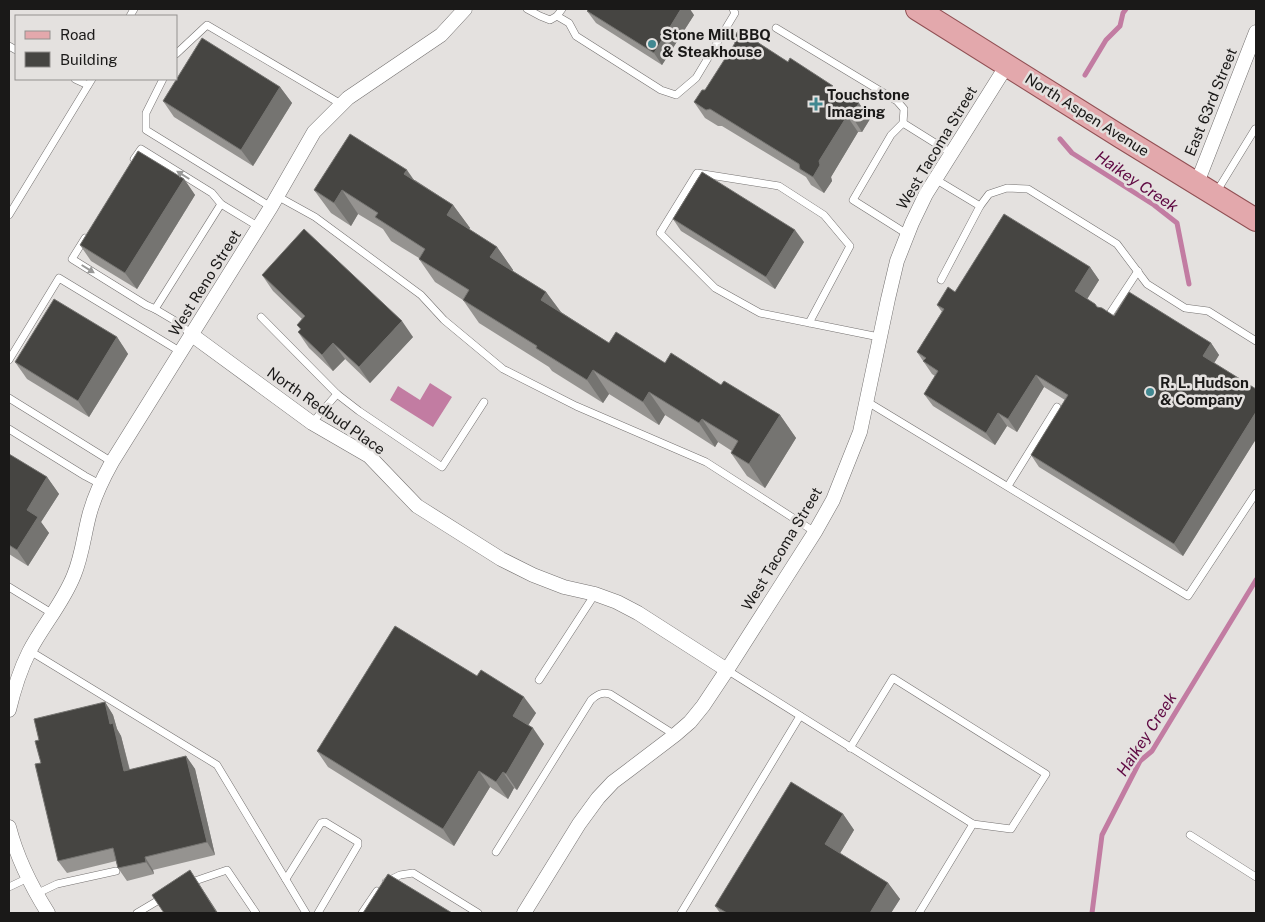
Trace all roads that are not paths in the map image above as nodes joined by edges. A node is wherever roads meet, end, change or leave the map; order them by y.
1 (464, 9) edge
2 (527, 9) edge
3 (562, 9) edge
4 (733, 9) edge
5 (918, 9) edge
6 (557, 16) junction
7 (776, 28) dead end
8 (1256, 32) edge
9 (178, 52) edge
10 (1007, 64) junction
11 (163, 80) edge
12 (90, 82) edge
13 (341, 104) junction
14 (903, 123) junction
15 (1256, 130) edge
16 (952, 153) junction
17 (130, 166) edge
18 (935, 179) junction
19 (1206, 189) junction
20 (274, 202) junction
21 (221, 204) junction
22 (980, 206) junction
23 (9, 215) edge
24 (1256, 220) edge
25 (259, 227) junction
26 (88, 234) edge
27 (907, 234) junction
28 (1138, 271) junction
29 (941, 280) dead end
30 (155, 309) junction
31 (1109, 314) edge
32 (261, 317) dead end
33 (809, 323) junction
34 (192, 335) junction
35 (879, 338) junction
36 (1256, 341) edge
37 (181, 352) junction
38 (9, 360) edge
39 (337, 394) junction
40 (9, 398) edge
41 (866, 401) junction
42 (484, 402) dead end
43 (1057, 407) dead end
44 (312, 423) junction
45 (9, 429) edge
46 (112, 462) junction
47 (100, 484) junction
48 (1008, 486) junction
49 (1256, 493) edge
50 (815, 532) junction
51 (9, 587) edge
52 (595, 594) junction
53 (53, 614) junction
54 (30, 651) junction
55 (728, 670) junction
56 (539, 680) dead end
57 (9, 710) edge
58 (800, 716) junction
59 (675, 735) junction
60 (850, 748) junction
61 (973, 824) junction
62 (9, 827) edge
63 (1190, 835) dead end
64 (496, 852) dead end
65 (116, 871) edge
66 (1256, 877) edge
67 (28, 878) junction
68 (286, 879) junction
69 (184, 886) edge
70 (9, 887) edge
71 (36, 894) junction
72 (168, 895) edge
73 (48, 913) edge
74 (137, 913) edge
75 (256, 913) edge
76 (306, 913) edge
77 (318, 913) edge
78 (362, 913) edge
79 (478, 913) edge
80 (524, 913) edge
81 (681, 913) edge
82 (919, 913) edge

1 - 13 street, West Reno Street
2 - 6 lane
3 - 6 lane
4 - 6 lane
5 - 10 main road, North Aspen Avenue
7 - 14 lane
8 - 19 street, East 63rd Street
9 - 13 lane
10 - 16 street, West Tacoma Street
10 - 19 main road, North Aspen Avenue
11 - 20 lane
12 - 23 lane
13 - 20 street, West Reno Street
14 - 16 lane
14 - 27 lane
15 - 19 lane
16 - 18 street, West Tacoma Street
21 -> 17 lane
18 - 22 lane
18 - 27 street, West Tacoma Street
19 - 24 main road, North Aspen Avenue
20 - 25 street, West Reno Street
20 - 50 lane
21 - 25 lane
21 - 30 lane
22 - 28 lane
22 - 29 lane
25 - 34 street, West Reno Street
26 -> 30 lane
27 - 35 street, West Tacoma Street
28 - 31 lane
28 - 36 lane
30 - 34 lane
32 - 39 lane
33 - 33 lane
33 - 35 lane
34 - 37 street, West Reno Street
34 - 44 street, North Redbud Place
35 - 41 street, West Tacoma Street
37 - 38 lane
37 - 46 street, West Reno Street
39 - 42 lane
39 - 44 lane
40 - 46 lane
41 - 48 lane
41 - 50 street, West Tacoma Street
43 - 48 lane
44 - 52 street, North Redbud Place
45 - 47 lane
46 - 47 street, West Reno Street
47 - 53 street, West Reno Street
48 - 49 lane
50 - 55 street, West Tacoma Street
51 - 53 lane
52 - 55 street, North Redbud Place
52 - 56 lane
53 - 54 street, West Reno Street
54 - 57 street, West Reno Street
54 - 68 lane
55 - 58 lane
55 - 59 street, West Tacoma Street
58 - 60 lane
58 - 81 lane
59 - 64 lane
59 - 80 street, West Tacoma Street
60 - 61 lane
60 - 61 lane
61 - 82 lane
62 - 67 street
63 - 66 lane
65 - 71 lane
67 - 70 lane
67 - 71 street
68 - 76 lane
68 - 77 lane
69 - 75 lane
71 - 73 street
72 - 74 lane
78 - 79 lane

